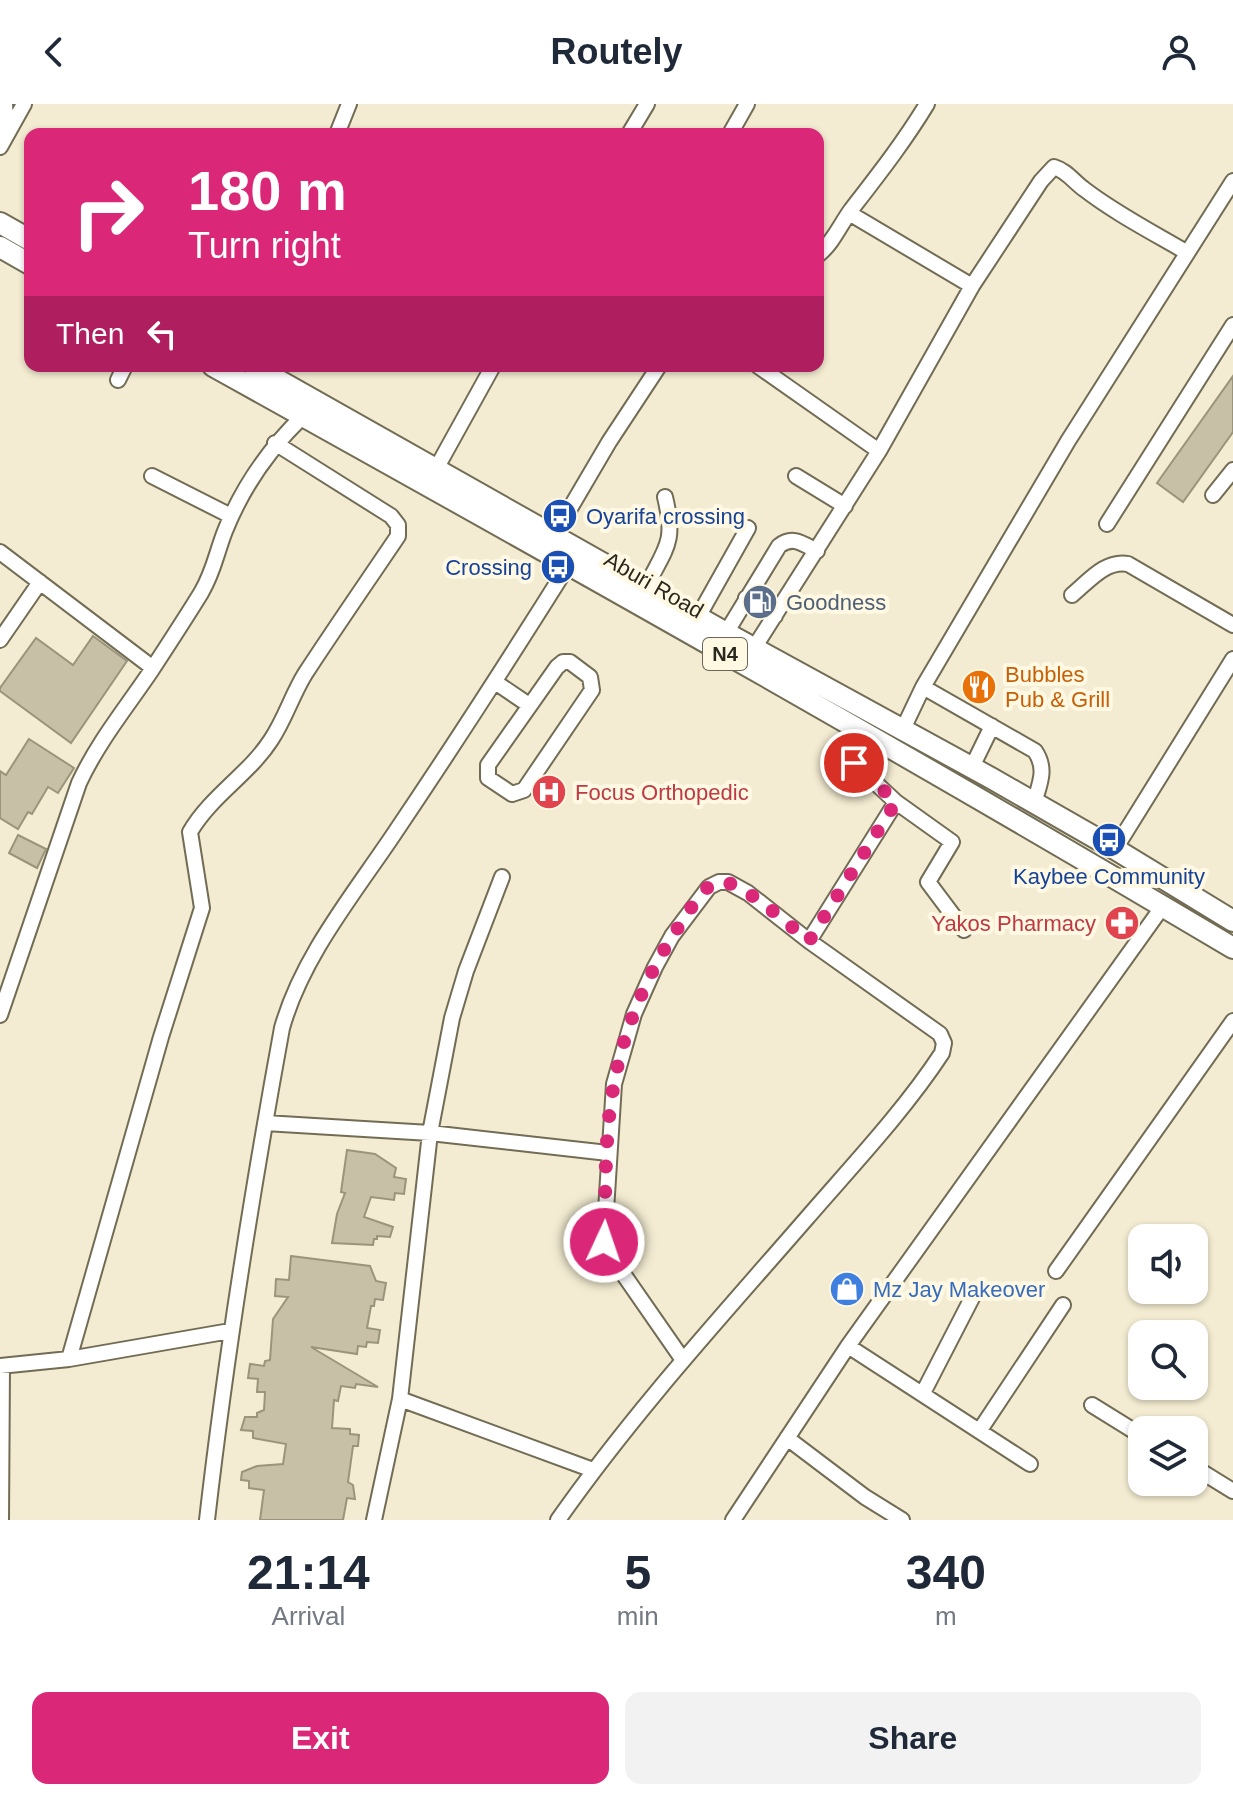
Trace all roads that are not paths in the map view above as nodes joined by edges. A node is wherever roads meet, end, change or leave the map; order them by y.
1 (5, 104) edge
2 (24, 104) edge
3 (349, 104) edge
4 (647, 104) edge
5 (747, 104) edge
6 (927, 104) edge
7 (339, 128) edge
8 (633, 128) edge
9 (733, 128) edge
10 (4, 140) edge
11 (1233, 181) edge
12 (849, 213) junction
13 (0, 223) edge
14 (24, 237) edge
15 (0, 247) edge
16 (824, 250) edge
17 (1186, 252) junction
18 (24, 261) edge
19 (972, 286) junction
20 (1233, 325) edge
21 (122, 372) edge
22 (224, 372) edge
23 (264, 372) edge
24 (490, 372) edge
25 (655, 372) edge
26 (767, 372) edge
27 (118, 380) dead end
28 (303, 416) junction
29 (275, 443) junction
30 (879, 451) junction
31 (436, 469) junction
32 (1233, 470) edge
33 (152, 476) dead end
34 (796, 476) dead end
35 (1213, 495) dead end
36 (665, 497) dead end
37 (845, 506) junction
38 (231, 516) junction
39 (1107, 524) dead end
40 (748, 528) dead end
41 (555, 534) junction
42 (817, 551) junction
43 (0, 552) edge
44 (569, 564) junction
45 (40, 582) junction
46 (646, 587) junction
47 (1072, 595) dead end
48 (746, 598) junction
49 (775, 616) junction
50 (698, 617) junction
51 (1233, 625) edge
52 (726, 633) junction
53 (0, 640) edge
54 (754, 648) junction
55 (1233, 659) edge
56 (153, 668) junction
57 (495, 682) junction
58 (923, 687) junction
59 (529, 705) junction
60 (878, 715) junction
61 (992, 726) junction
62 (903, 729) junction
63 (867, 736) junction
64 (972, 767) junction
65 (896, 802) junction
66 (1034, 803) junction
67 (1115, 849) junction
68 (502, 877) dead end
69 (1163, 906) junction
70 (1233, 921) edge
71 (964, 930) dead end
72 (809, 941) junction
73 (1233, 948) edge
74 (0, 1014) edge
75 (1233, 1021) edge
76 (265, 1123) junction
77 (430, 1133) junction
78 (608, 1153) junction
79 (1056, 1271) dead end
80 (973, 1296) dead end
81 (1063, 1305) dead end
82 (230, 1331) junction
83 (848, 1346) junction
84 (69, 1359) junction
85 (683, 1360) junction
86 (1, 1366) edge
87 (923, 1393) junction
88 (400, 1399) junction
89 (1092, 1405) dead end
90 (1128, 1427) edge
91 (980, 1430) junction
92 (787, 1438) junction
93 (1030, 1464) dead end
94 (593, 1470) junction
95 (1208, 1476) edge
96 (1233, 1491) edge
97 (1, 1520) edge
98 (207, 1520) edge
99 (374, 1520) edge
100 (558, 1520) edge
101 (733, 1520) edge
102 (902, 1520) edge

1 - 10 street
2 - 10 street
3 - 7 street
4 - 8 street
5 - 9 street
6 - 12 street
11 - 17 street
12 - 16 street
12 - 19 street
13 - 14 highway
15 - 18 highway
17 - 19 street
17 - 58 street
19 - 30 street
20 - 39 street
21 - 27 street
22 - 28 highway, Aburi Road / N4
23 - 31 highway, Aburi Road / N4
24 - 31 street
25 - 41 street
26 - 30 street
28 - 29 street
28 - 44 highway, Aburi Road / N4
29 - 38 street
29 - 84 street
30 - 37 street
31 - 41 highway, Aburi Road / N4
32 - 35 street
33 - 38 street
34 - 37 street
36 - 46 street
37 - 42 street
38 - 56 street
40 - 50 street
41 - 46 highway, Aburi Road / N4
42 - 48 street
42 - 49 street
43 - 45 street
44 - 57 street
44 - 63 highway, Aburi Road / N4
45 - 53 street
45 - 56 street
46 - 50 highway, Aburi Road / N4
47 - 51 street
48 - 49 street
48 - 52 street
49 - 54 street
50 - 52 highway, Aburi Road / N4
52 - 54 highway, Aburi Road / N4
54 - 60 highway, Aburi Road / N4
55 - 67 street
56 - 74 street
57 - 59 street
57 - 76 street
58 - 61 street
58 - 62 street
59 - 59 street
60 - 62 highway, Aburi Road / N4
60 - 63 highway
61 - 64 street
61 - 66 street
62 - 64 highway, Aburi Road / N4
63 - 65 street
63 - 69 highway, Aburi Road / N4
64 - 66 highway, Aburi Road / N4
65 - 71 street
65 - 72 street
66 - 67 highway, Aburi Road / N4
67 - 70 highway, Aburi Road / N4
68 - 77 street
69 - 73 highway, Aburi Road / N4
69 - 83 street
72 - 78 street
72 - 85 street
75 - 79 street
76 - 77 street
76 - 82 street
77 - 78 street
77 - 88 street
78 - 85 street
80 - 87 street
81 - 91 street
82 - 84 street
82 - 98 street
83 - 87 street
83 - 92 street
84 - 86 street
85 - 94 street
86 - 97 street
87 - 91 street
88 - 94 street
88 - 99 street
89 - 90 street
91 - 93 street
92 - 101 street
92 - 102 street
94 - 100 street
95 - 96 street

